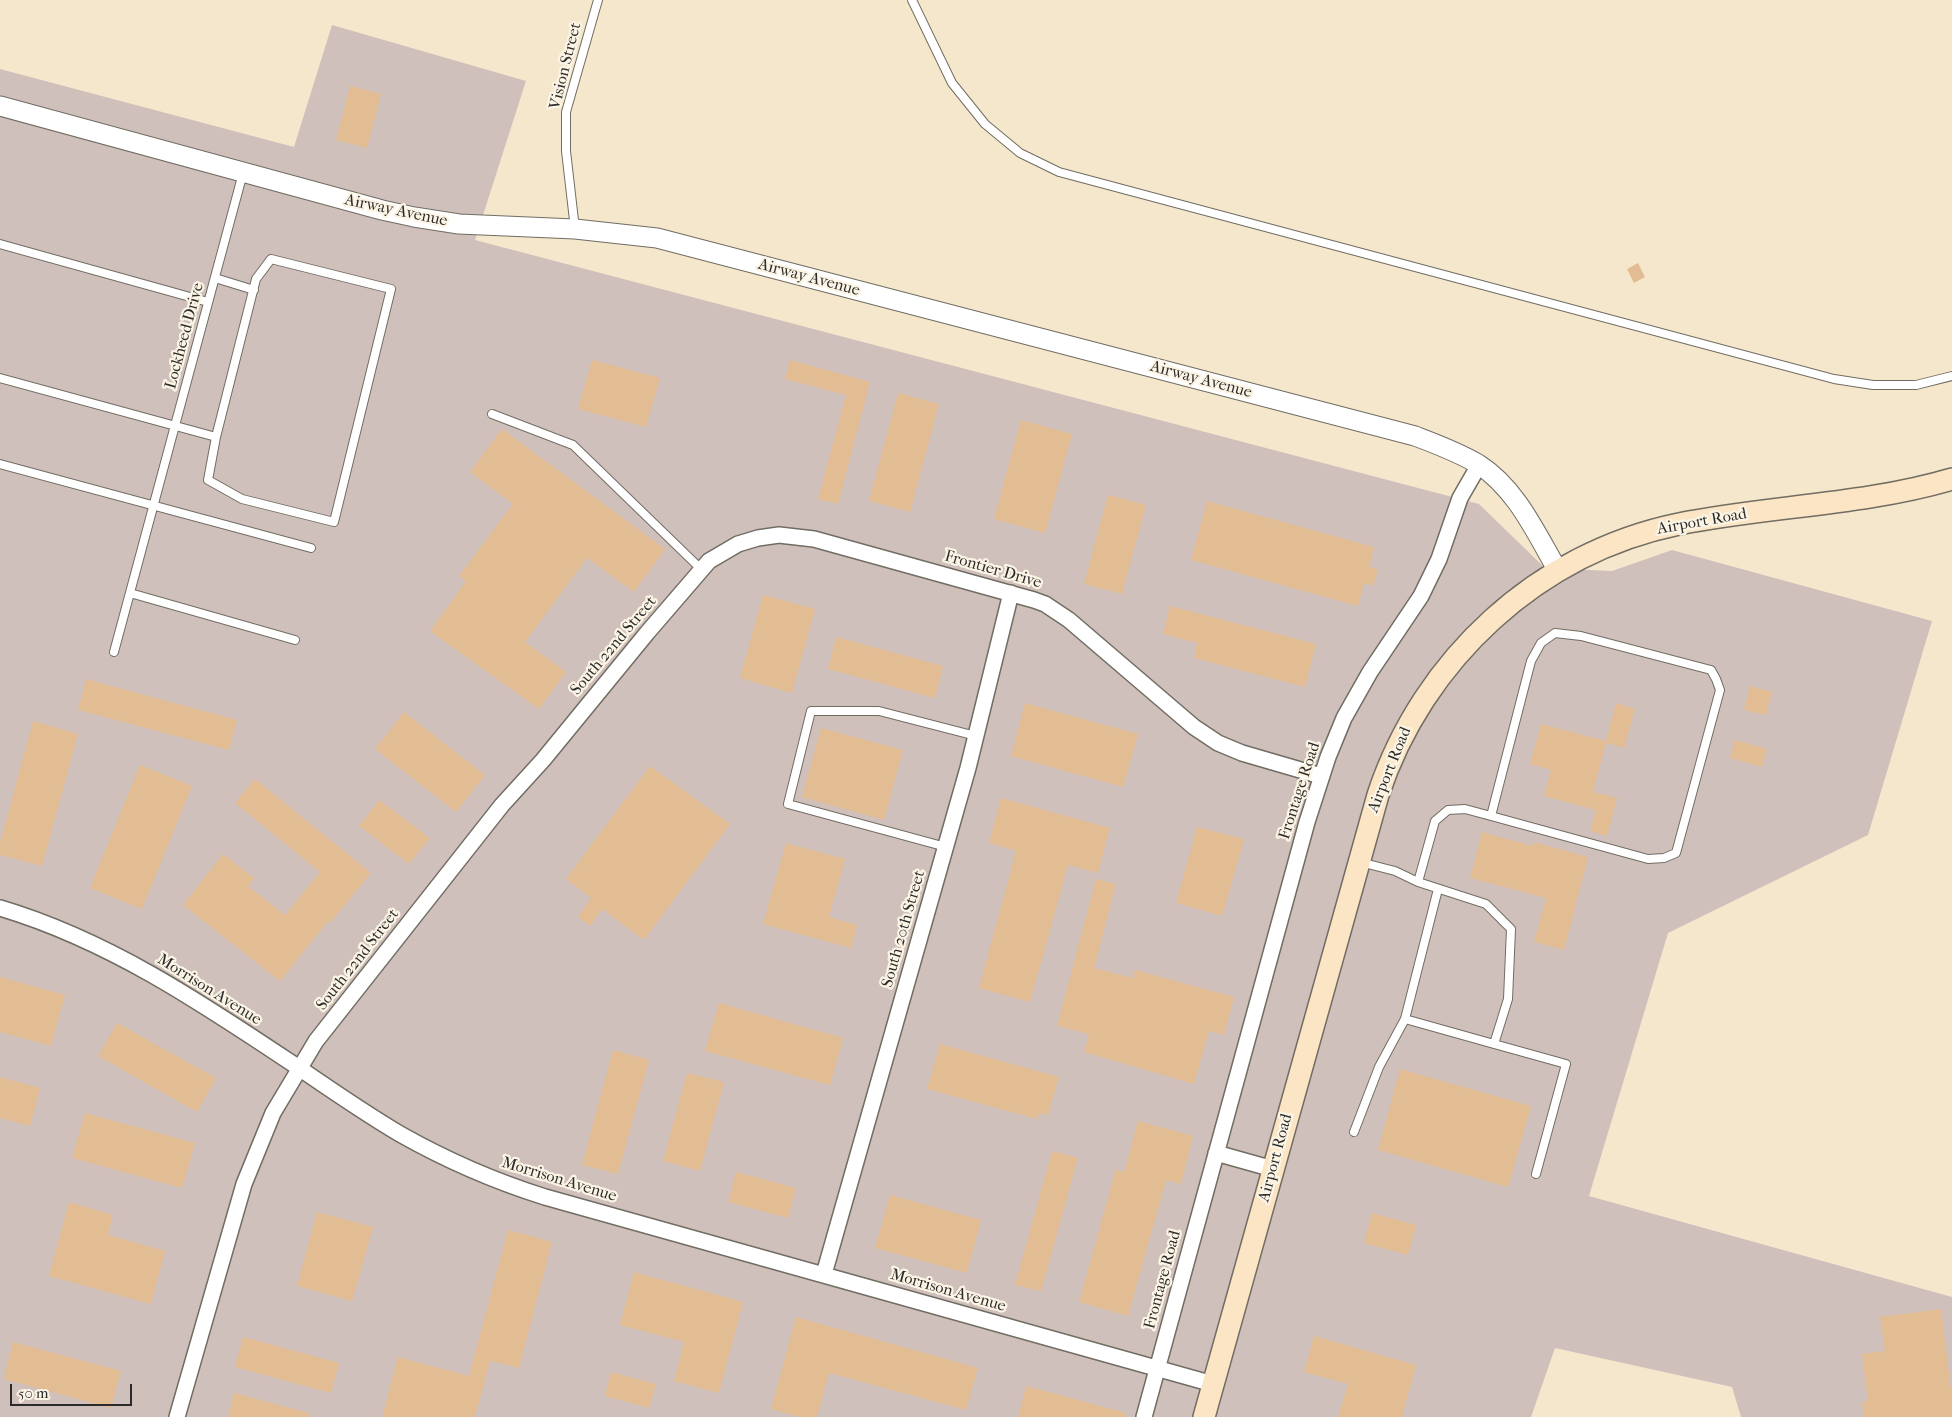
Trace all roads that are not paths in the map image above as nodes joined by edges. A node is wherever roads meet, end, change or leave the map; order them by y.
1 (598, 0) edge
2 (912, 0) edge
3 (0, 106) edge
4 (243, 173) junction
5 (575, 229) junction
6 (0, 244) edge
7 (215, 278) junction
8 (254, 290) junction
9 (208, 302) junction
10 (1952, 376) edge
11 (0, 378) edge
12 (492, 414) dead end
13 (174, 426) junction
14 (216, 437) junction
15 (0, 464) edge
16 (1479, 465) junction
17 (1952, 479) edge
18 (153, 506) junction
19 (311, 548) dead end
20 (702, 570) junction
21 (1558, 571) junction
22 (684, 591) joint
23 (130, 593) junction
24 (1011, 593) junction
25 (295, 640) dead end
26 (114, 652) dead end
27 (976, 736) junction
28 (1321, 776) junction
29 (1491, 816) junction
30 (946, 847) junction
31 (1359, 861) junction
32 (1418, 882) junction
33 (1438, 888) junction
34 (0, 908) edge
35 (1405, 1019) junction
36 (1494, 1044) junction
37 (299, 1068) junction
38 (1354, 1132) dead end
39 (1216, 1153) junction
40 (1273, 1169) junction
41 (1536, 1174) dead end
42 (824, 1274) junction
43 (1158, 1368) junction
44 (1213, 1384) junction
45 (177, 1417) edge
46 (1144, 1417) edge
47 (1204, 1417) edge

1 - 5 lane, Vision Street
2 - 10 lane
3 - 4 street, Airway Avenue
4 - 5 street, Airway Avenue
4 - 7 lane, Lockheed Drive
5 - 16 street, Airway Avenue
6 - 9 lane
7 - 8 lane
7 - 9 lane, Lockheed Drive
8 - 14 lane
8 - 14 lane
9 - 13 lane, Lockheed Drive
11 - 13 lane
12 - 20 lane
13 - 14 lane
13 - 18 lane, Lockheed Drive
15 - 18 lane
16 - 21 street, Airway Avenue
16 - 28 street, Frontage Road
17 - 21 main road, Airport Road
18 - 19 lane
18 - 23 lane, Lockheed Drive
20 - 22 street, Frontier Drive
20 - 24 street, Frontier Drive
21 - 31 main road, Airport Road
22 - 37 street, South 22nd Street
23 - 25 lane
23 - 26 lane, Lockheed Drive
24 - 27 street, South 20th Street
24 - 28 street, Frontier Drive
27 - 30 street, South 20th Street
27 - 30 lane
28 - 39 street, Frontage Road
29 - 29 lane
29 - 32 lane
30 - 42 street, South 20th Street
31 - 32 lane
31 - 40 main road, Airport Road
32 - 33 lane
33 - 35 lane
33 - 36 lane
34 - 37 street, Morrison Avenue
35 - 36 lane
35 - 38 lane
36 - 41 lane
37 - 42 street, Morrison Avenue
37 - 45 street, South 22nd Street
39 - 40 street
39 - 43 street, Frontage Road
40 - 44 main road, Airport Road
42 - 43 street, Morrison Avenue
43 - 44 street, Morrison Avenue
43 - 46 street, Frontage Road
44 - 47 main road, Airport Road

